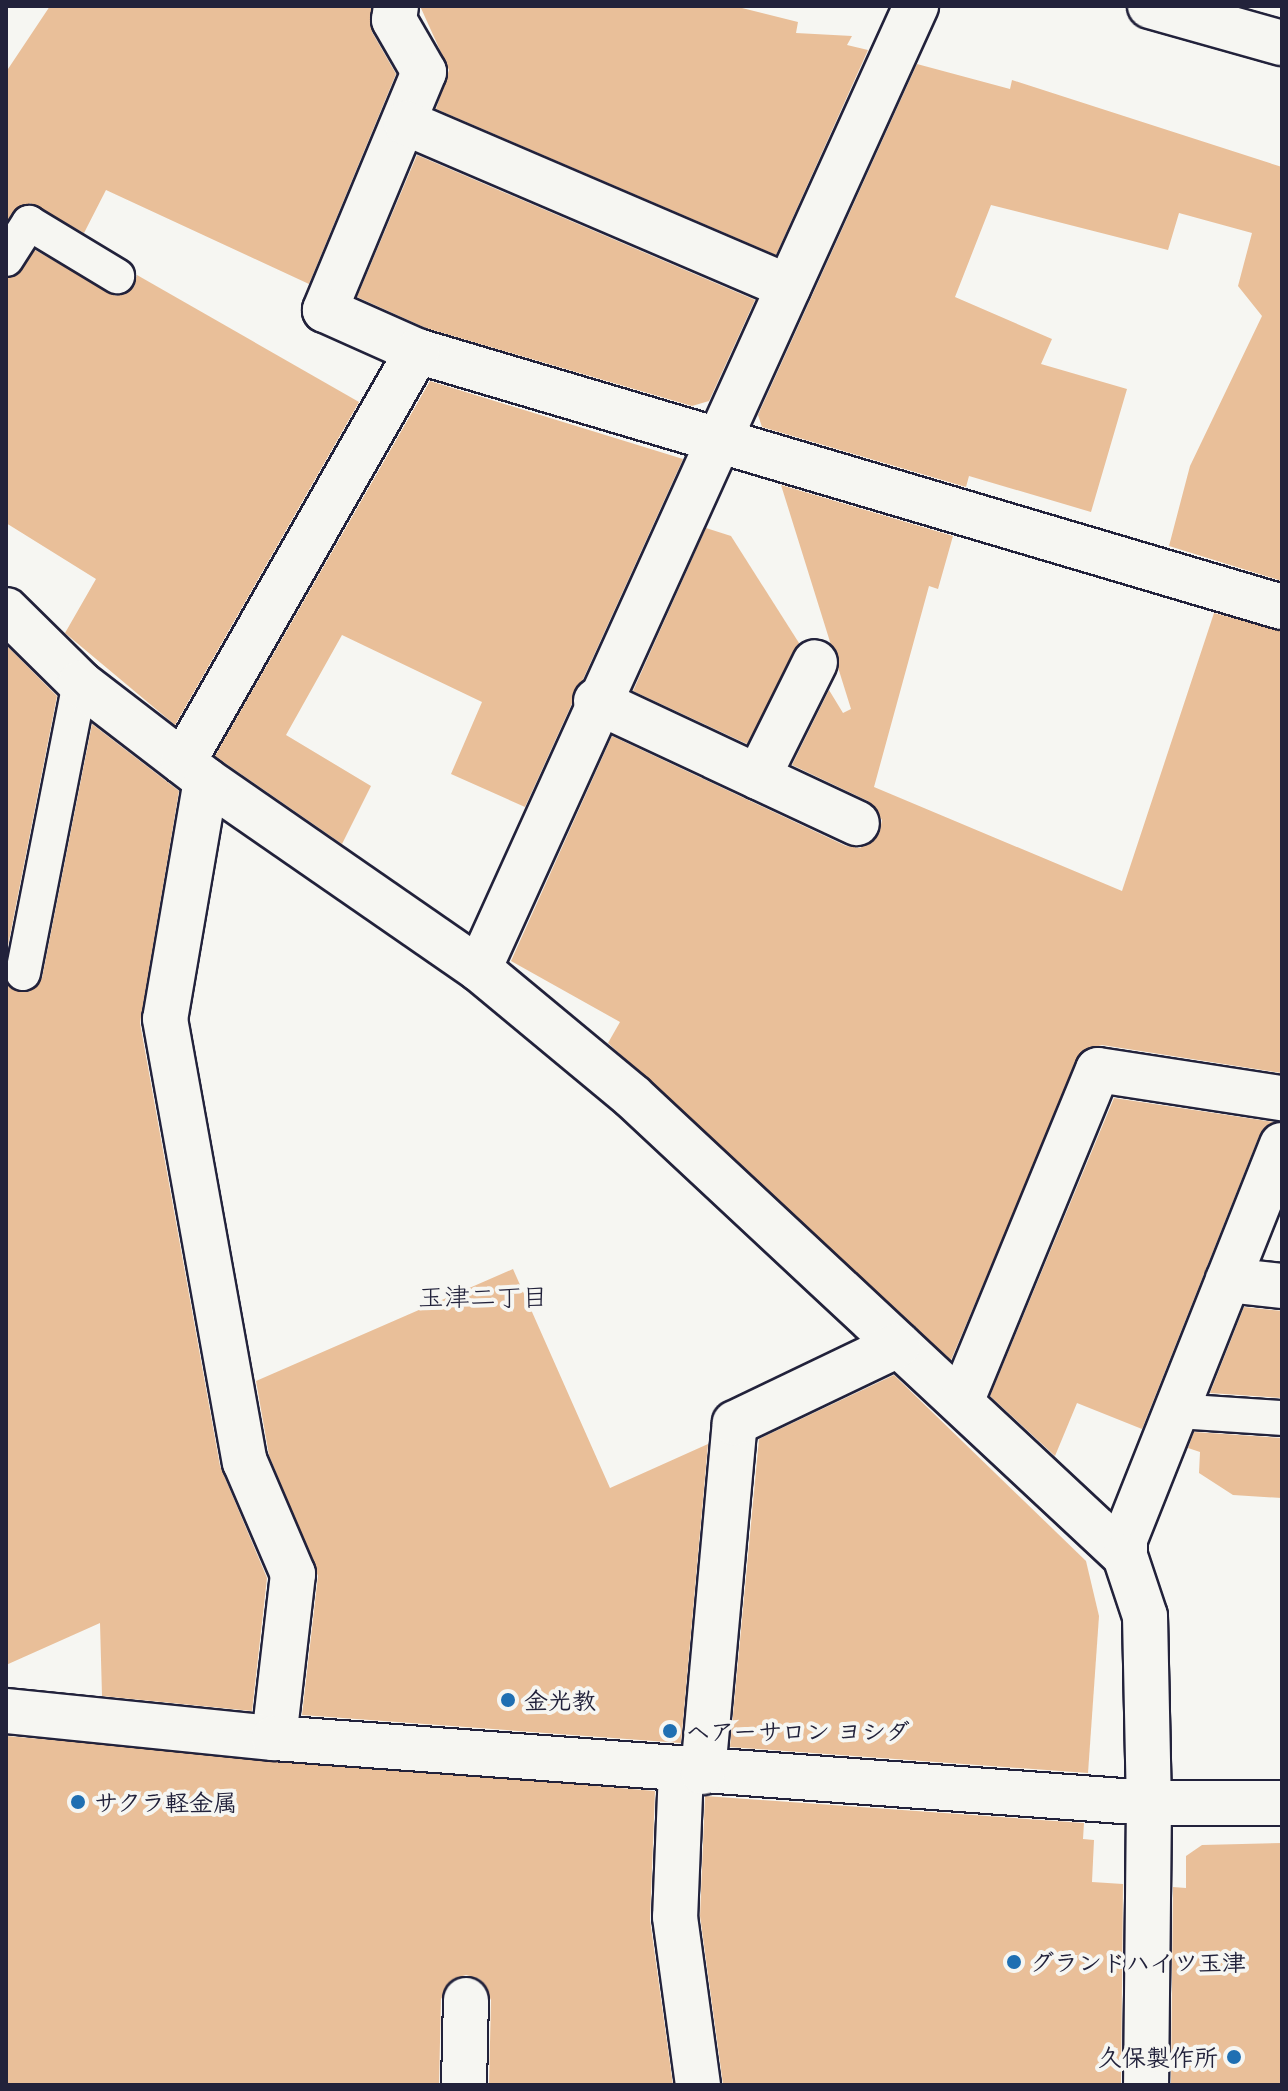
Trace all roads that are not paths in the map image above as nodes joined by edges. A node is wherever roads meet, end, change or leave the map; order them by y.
1 (396, 6) edge
2 (916, 6) edge
3 (1150, 6) edge
4 (1282, 43) edge
5 (406, 123) junction
6 (6, 259) edge
7 (117, 276) dead end
8 (788, 287) junction
9 (417, 351) junction
10 (718, 439) junction
11 (1282, 607) edge
12 (6, 610) edge
13 (815, 662) dead end
14 (80, 683) junction
15 (596, 701) junction
16 (194, 771) junction
17 (758, 777) junction
18 (857, 823) dead end
19 (479, 969) junction
20 (23, 973) dead end
21 (1282, 1098) edge
22 (1282, 1145) edge
23 (1228, 1280) junction
24 (1282, 1286) edge
25 (898, 1345) junction
26 (961, 1402) junction
27 (1176, 1411) junction
28 (1282, 1418) edge
29 (1125, 1556) junction
30 (6, 1711) edge
31 (274, 1738) junction
32 (692, 1771) junction
33 (1149, 1803) junction
34 (1282, 1803) edge
35 (466, 2000) dead end
36 (464, 2085) edge
37 (698, 2085) edge
38 (1146, 2085) edge

1 - 5 street
2 - 8 street
3 - 4 street
5 - 8 street
5 - 9 street
6 - 7 lane
8 - 10 street
9 - 10 street
9 - 16 street
10 - 11 street
10 - 15 street
12 - 14 street
13 - 17 street
14 - 16 street
14 - 20 lane
15 - 17 street
15 - 19 street
16 - 19 street
16 - 31 street
17 - 18 street
19 - 25 street
21 - 26 street
22 - 23 street
23 - 24 street
23 - 27 street
25 - 26 street
25 - 32 street
26 - 29 street
27 - 28 lane
27 - 29 street
29 - 33 street
30 - 31 street
31 - 32 street
32 - 33 street
32 - 37 street
33 - 34 street
33 - 38 street
35 - 36 street

